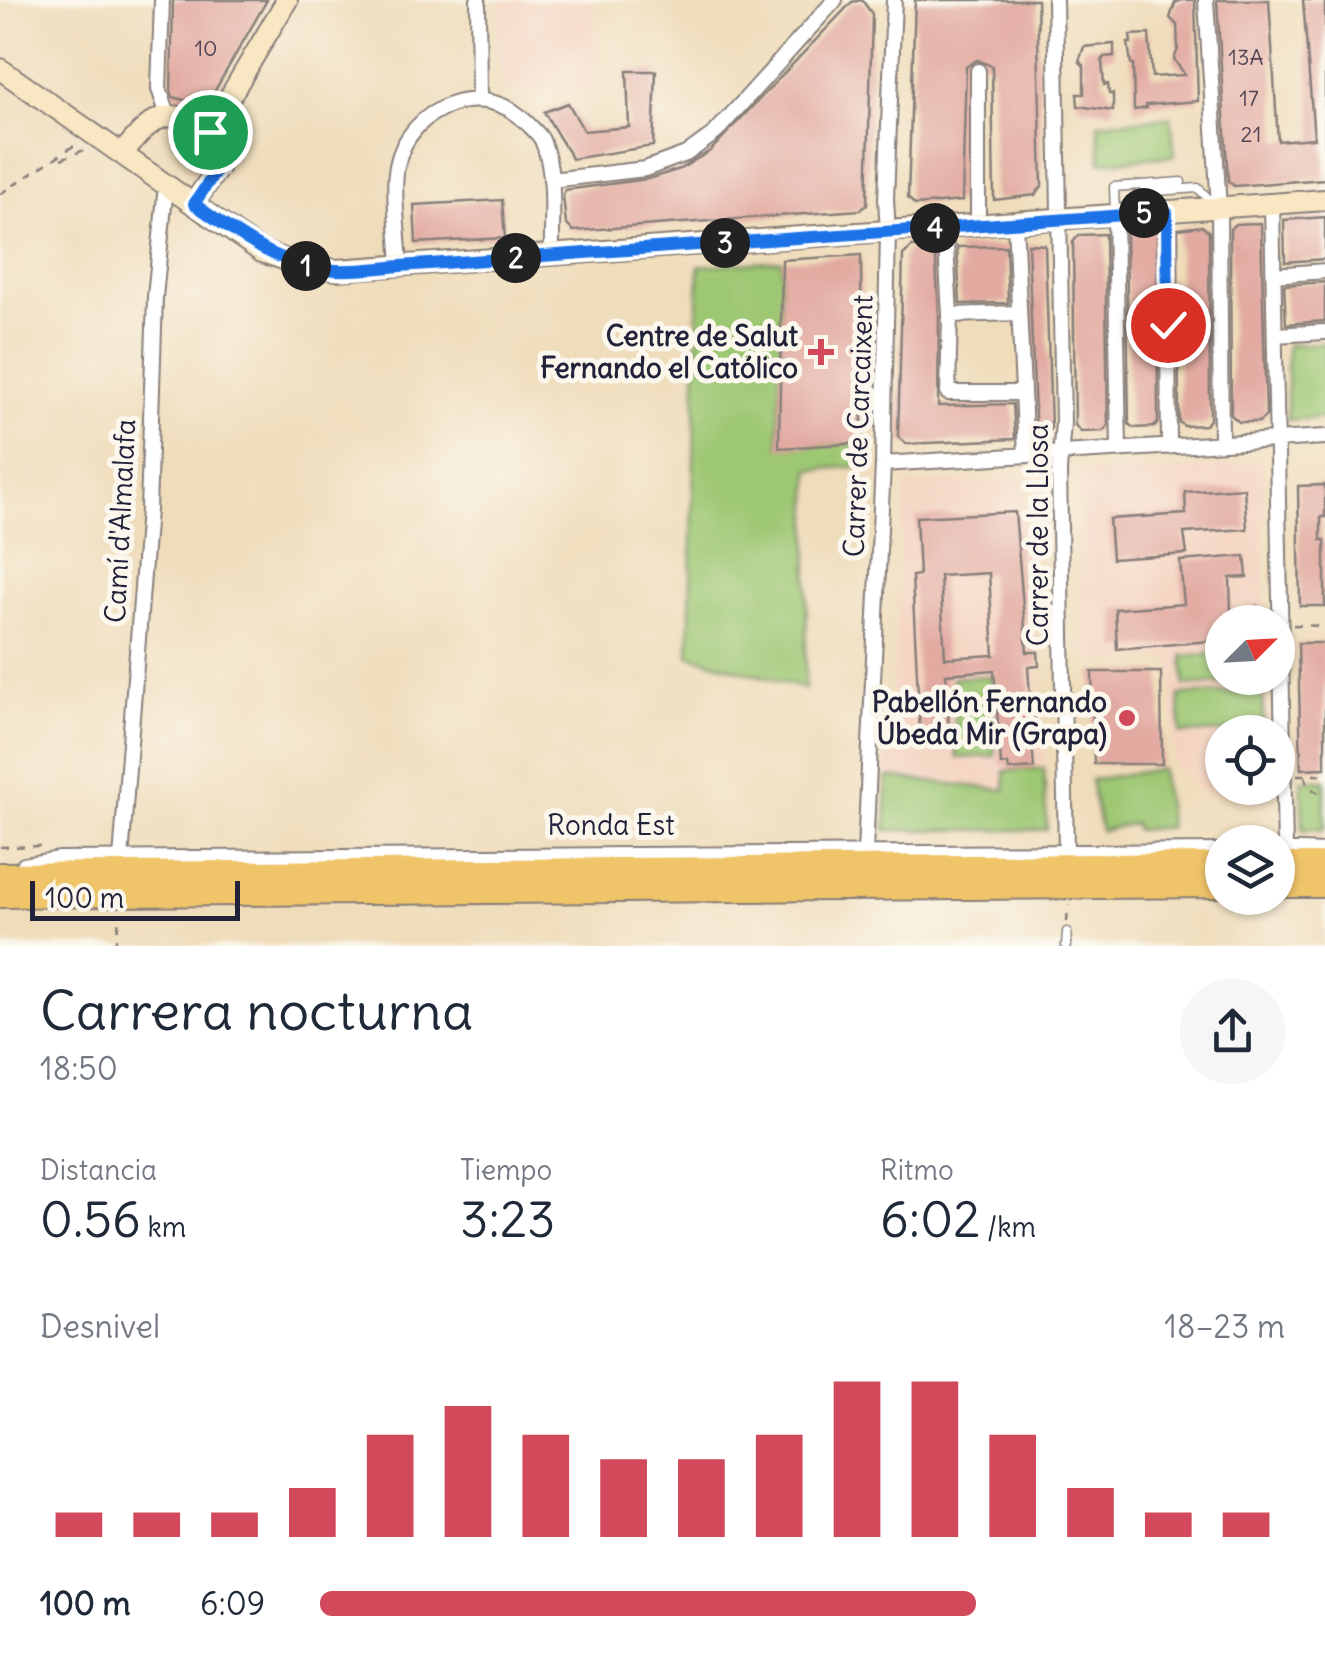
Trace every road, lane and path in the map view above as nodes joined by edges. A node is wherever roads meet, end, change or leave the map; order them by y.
1 (162, 0) edge
2 (287, 0) edge
3 (478, 0) edge
4 (834, 0) edge
5 (1056, 0) edge
6 (1206, 0) edge
7 (890, 3) edge
8 (0, 68) edge
9 (978, 71) dead end
10 (160, 89) junction
11 (479, 99) junction
12 (168, 115) junction
13 (146, 125) junction
14 (210, 132) junction
15 (106, 143) junction
16 (55, 161) junction
17 (551, 180) junction
18 (1181, 182) dead end
19 (166, 185) junction
20 (1144, 192) dead end
21 (0, 194) edge
22 (1325, 200) edge
23 (194, 204) junction
24 (1272, 204) junction
25 (1218, 208) junction
26 (1167, 212) junction
27 (1114, 215) junction
28 (1058, 219) junction
29 (1015, 222) junction
30 (978, 225) junction
31 (945, 228) junction
32 (888, 232) junction
33 (552, 255) junction
34 (400, 266) junction
35 (1325, 271) edge
36 (1274, 275) junction
37 (1020, 313) junction
38 (950, 315) junction
39 (1325, 332) edge
40 (1275, 335) junction
41 (1023, 392) junction
42 (1325, 437) edge
43 (1279, 440) junction
44 (1222, 444) junction
45 (1169, 446) junction
46 (1119, 450) junction
47 (1061, 453) junction
48 (1026, 455) junction
49 (883, 464) junction
50 (1282, 605) edge
51 (1295, 625) edge
52 (1325, 626) edge
53 (1325, 774) edge
54 (1295, 775) edge
55 (1305, 775) junction
56 (1325, 797) edge
57 (1205, 851) edge
58 (1066, 852) junction
59 (1325, 852) edge
60 (865, 854) junction
61 (1295, 854) edge
62 (1295, 858) edge
63 (121, 859) junction
64 (1205, 864) edge
65 (1325, 864) edge
66 (0, 871) edge
67 (1205, 886) edge
68 (1295, 886) edge
69 (1325, 886) edge
70 (0, 896) edge
71 (1068, 903) dead end
72 (120, 910) dead end
73 (1067, 932) joint
74 (115, 946) edge
75 (1066, 946) edge

1 - 10 street
2 - 14 street
3 - 11 street
4 - 17 street
5 - 28 street, Carrer de la Llosa
6 - 25 street
7 - 32 street, Carrer de Carcaixent
8 - 15 street
9 - 30 street
10 - 12 street
10 - 13 street
11 - 17 street
11 - 34 street
12 - 13 street
12 - 14 street
13 - 15 street
14 - 23 street
15 - 16 path
15 - 16 path
15 - 19 street
16 - 21 path
17 - 33 street
18 - 27 lane
19 - 23 street
19 - 63 street, Camí d'Almalafa
20 - 25 lane
22 - 24 street
23 - 34 street
24 - 25 street
24 - 36 street
25 - 26 street
25 - 44 street
26 - 27 street
26 - 45 street
27 - 28 street
27 - 46 street
28 - 29 street
28 - 47 street, Carrer de la Llosa
29 - 30 street
29 - 37 street
30 - 31 street
31 - 32 street
31 - 38 street
32 - 33 street
32 - 49 street, Carrer de Carcaixent
33 - 34 street
35 - 36 street
36 - 40 street
37 - 38 street
37 - 41 street
38 - 41 street
39 - 40 street
40 - 43 street
41 - 48 street
42 - 43 street
43 - 44 street
43 - 50 street
44 - 45 street
45 - 46 street
46 - 47 street
47 - 48 street
47 - 58 street, Carrer de la Llosa
48 - 49 street
49 - 60 street, Carrer de Carcaixent
51 - 52 path
53 - 55 path
54 - 55 path
55 - 56 path
57 - 58 street, Ronda Est
58 - 60 street, Ronda Est
59 - 61 street
60 - 63 street, Ronda Est
62 - 65 main road
63 - 66 street, Ronda Est
64 - 66 main road, Ronda Est
67 - 70 main road
68 - 69 main road
71 - 73 path
72 - 74 path
73 - 75 lane

